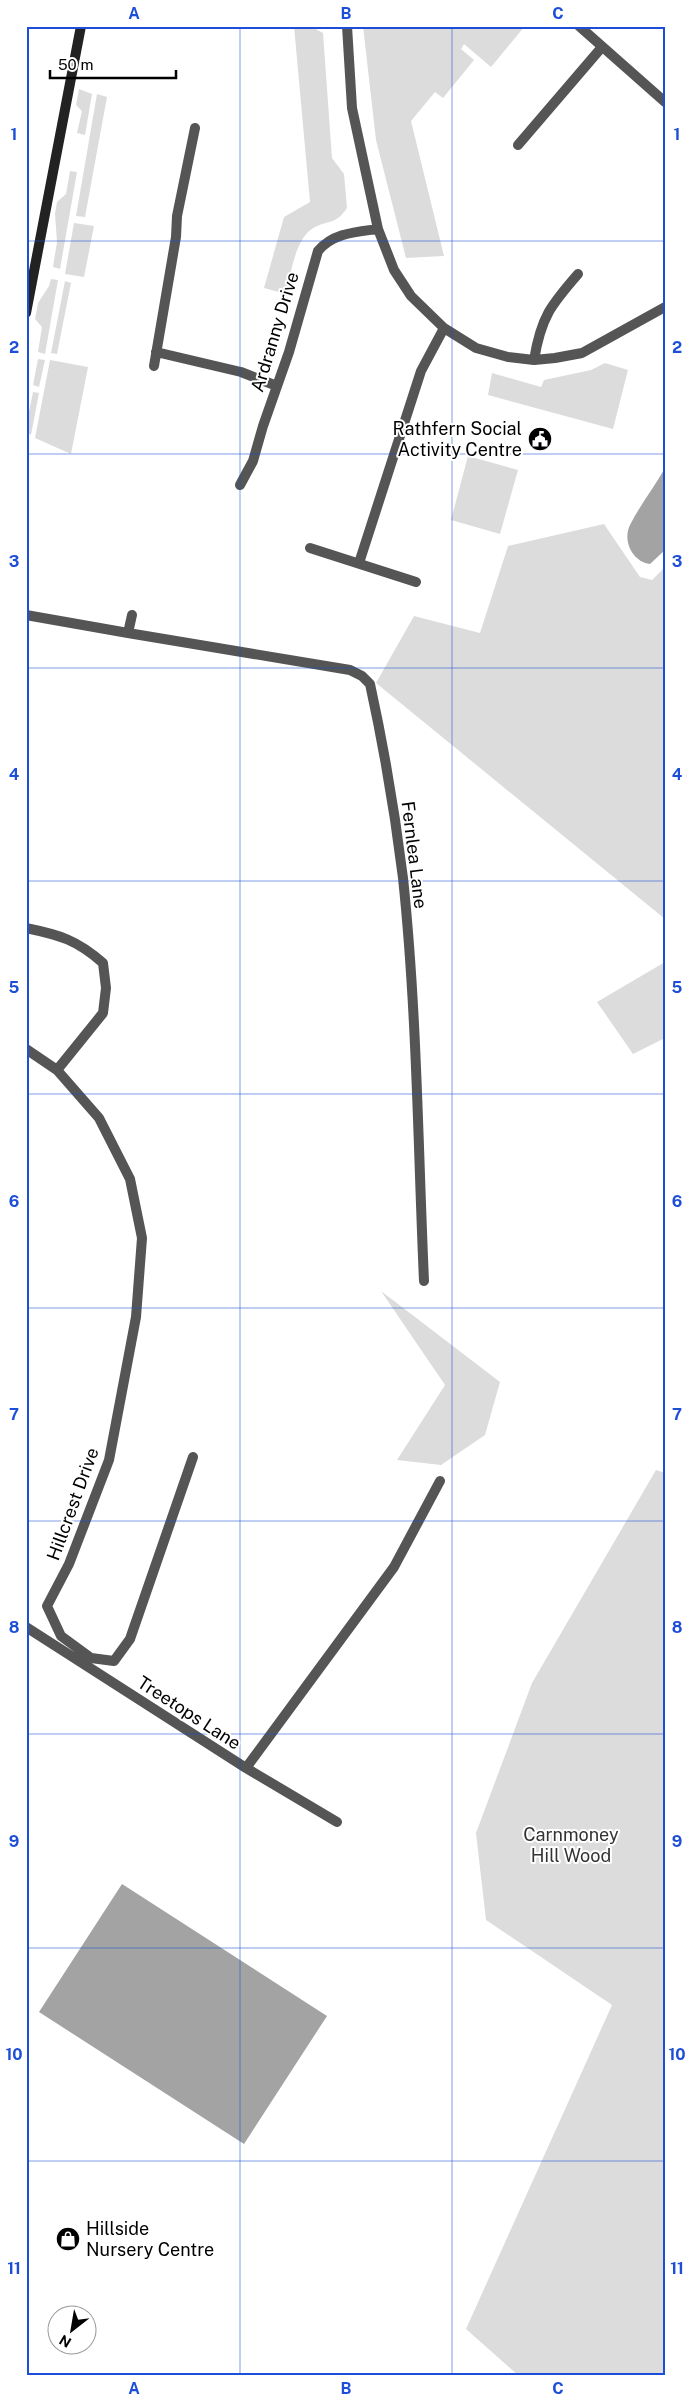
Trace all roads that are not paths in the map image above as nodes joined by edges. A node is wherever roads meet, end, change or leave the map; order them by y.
1 (81, 26) edge
2 (348, 26) edge
3 (579, 26) edge
4 (602, 47) junction
5 (665, 102) edge
6 (194, 128) dead end
7 (518, 145) dead end
8 (378, 229) junction
9 (578, 274) dead end
10 (665, 307) edge
11 (26, 313) edge
12 (444, 328) junction
13 (156, 352) junction
14 (534, 360) junction
15 (154, 366) dead end
16 (277, 386) junction
17 (240, 485) dead end
18 (310, 548) dead end
19 (358, 563) junction
20 (416, 582) dead end
21 (26, 615) edge
22 (132, 615) dead end
23 (128, 633) junction
24 (26, 928) edge
25 (26, 1049) edge
26 (57, 1070) junction
27 (424, 1281) dead end
28 (193, 1457) dead end
29 (440, 1481) dead end
30 (26, 1627) edge
31 (246, 1768) junction
32 (337, 1822) dead end

1 - 11 main road
2 - 8 street
3 - 4 street
4 - 5 street
4 - 7 street
6 - 13 street
8 - 12 street
8 - 16 street, Ardranny Drive
9 - 14 street
10 - 14 street
12 - 14 street
12 - 19 street
13 - 15 street
13 - 16 street
16 - 17 street, Ardranny Drive
18 - 19 street
19 - 20 street
21 - 23 street, Fernlea Lane
22 - 23 street
23 - 27 street, Fernlea Lane
24 - 26 street
25 - 26 street, Hillcrest Drive
26 - 28 street, Hillcrest Drive
29 - 31 street
30 - 31 street, Treetops Lane
31 - 32 street, Treetops Lane

